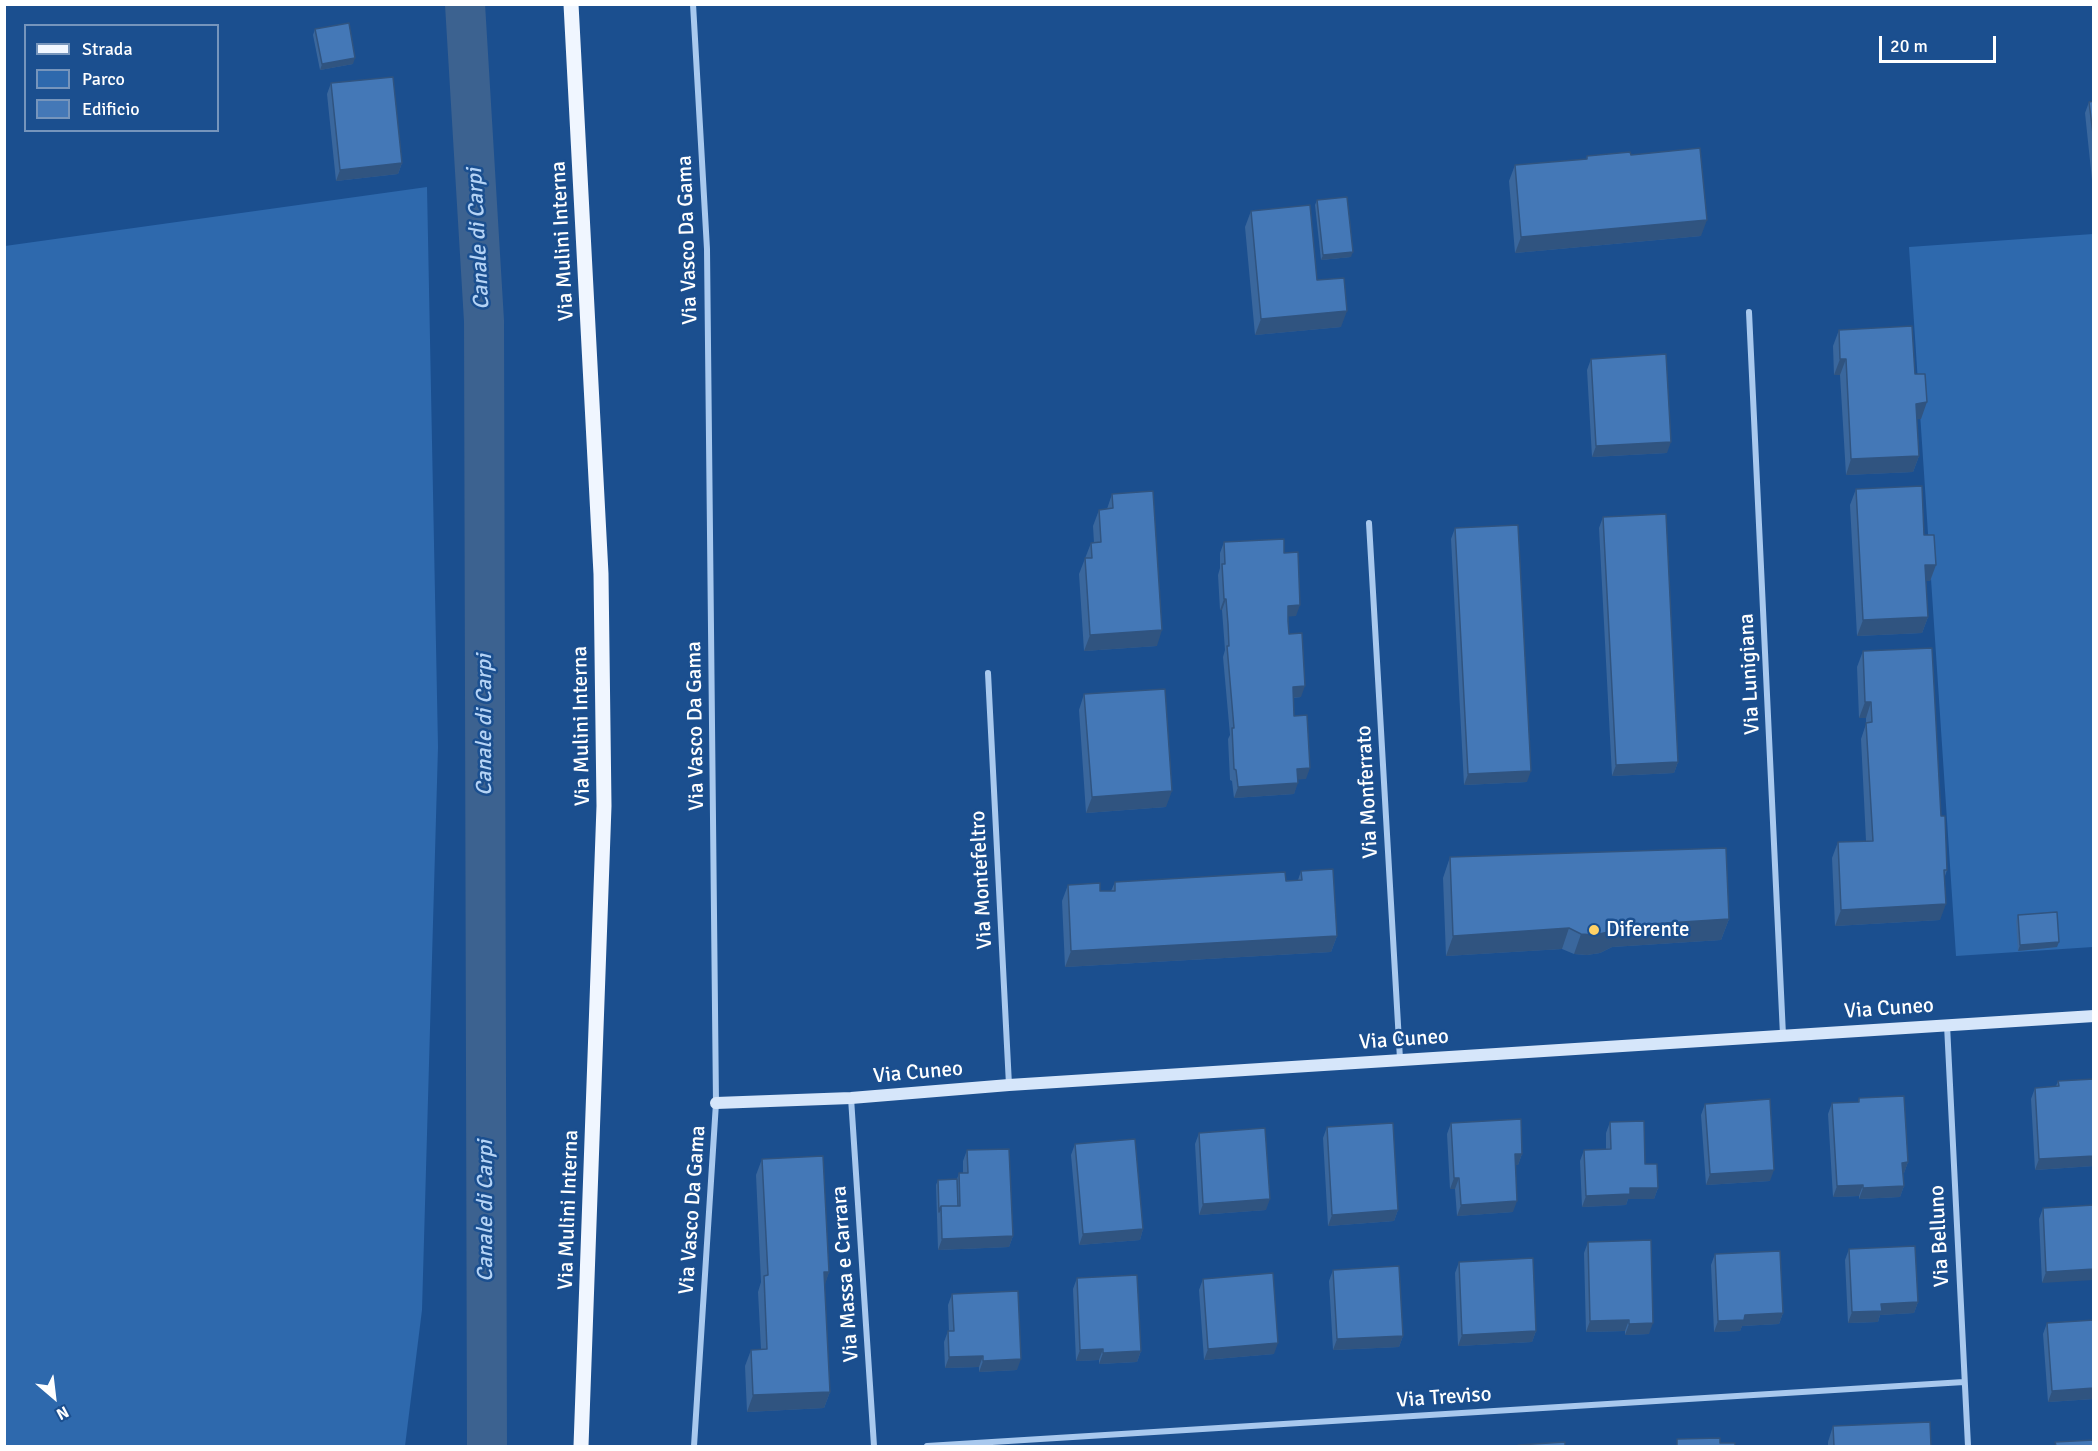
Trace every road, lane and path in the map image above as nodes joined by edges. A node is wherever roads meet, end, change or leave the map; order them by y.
1 (571, 4) edge
2 (693, 4) edge
3 (1749, 312) dead end
4 (1369, 523) dead end
5 (988, 674) dead end
6 (2094, 1016) edge
7 (1947, 1024) junction
8 (1783, 1035) junction
9 (1400, 1059) junction
10 (1009, 1085) junction
11 (851, 1098) junction
12 (716, 1103) junction
13 (1964, 1382) junction
14 (581, 1446) edge
15 (694, 1446) edge
16 (874, 1446) edge
17 (927, 1446) edge
18 (1968, 1446) edge

1 - 14 main road, Via Mulini Interna
2 - 12 street, Via Vasco Da Gama
3 - 8 street, Via Lunigiana
4 - 9 street, Via Monferrato
5 - 10 street, Via Montefeltro
6 - 7 street, Via Cuneo
7 - 8 street, Via Cuneo
7 - 13 street, Via Belluno
8 - 9 street, Via Cuneo
9 - 10 street, Via Cuneo
10 - 11 street, Via Cuneo
11 - 12 street, Via Cuneo
11 - 16 street, Via Massa e Carrara
12 - 15 street, Via Vasco Da Gama
13 - 17 street, Via Treviso
13 - 18 street, Via Belluno

